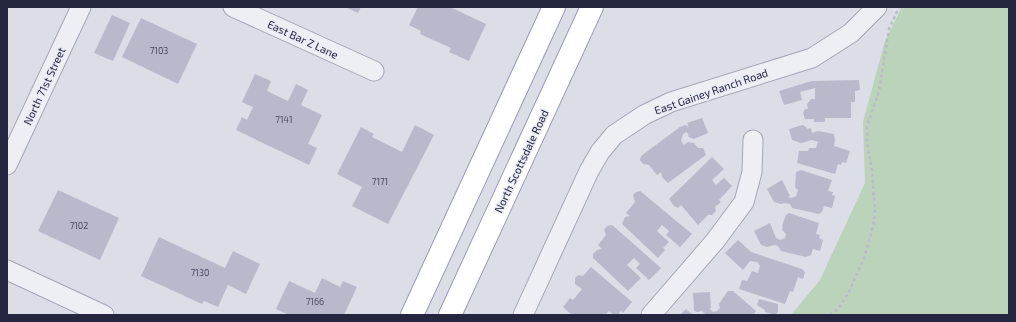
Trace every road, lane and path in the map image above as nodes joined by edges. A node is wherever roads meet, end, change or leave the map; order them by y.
1 (81, 7) edge
2 (233, 7) edge
3 (554, 7) edge
4 (592, 7) edge
5 (877, 7) edge
6 (899, 7) edge
7 (374, 71) dead end
8 (753, 140) dead end
9 (7, 165) edge
10 (7, 270) edge
11 (104, 315) edge
12 (412, 315) edge
13 (450, 315) edge
14 (522, 315) edge
15 (651, 315) edge
16 (830, 315) edge

1 - 9 street, North 71st Street
2 - 7 street, East Bar Z Lane
3 - 12 main road
4 - 13 main road, North Scottsdale Road
5 - 14 street, East Gainey Ranch Road
6 - 16 path
8 - 15 street
10 - 11 street

